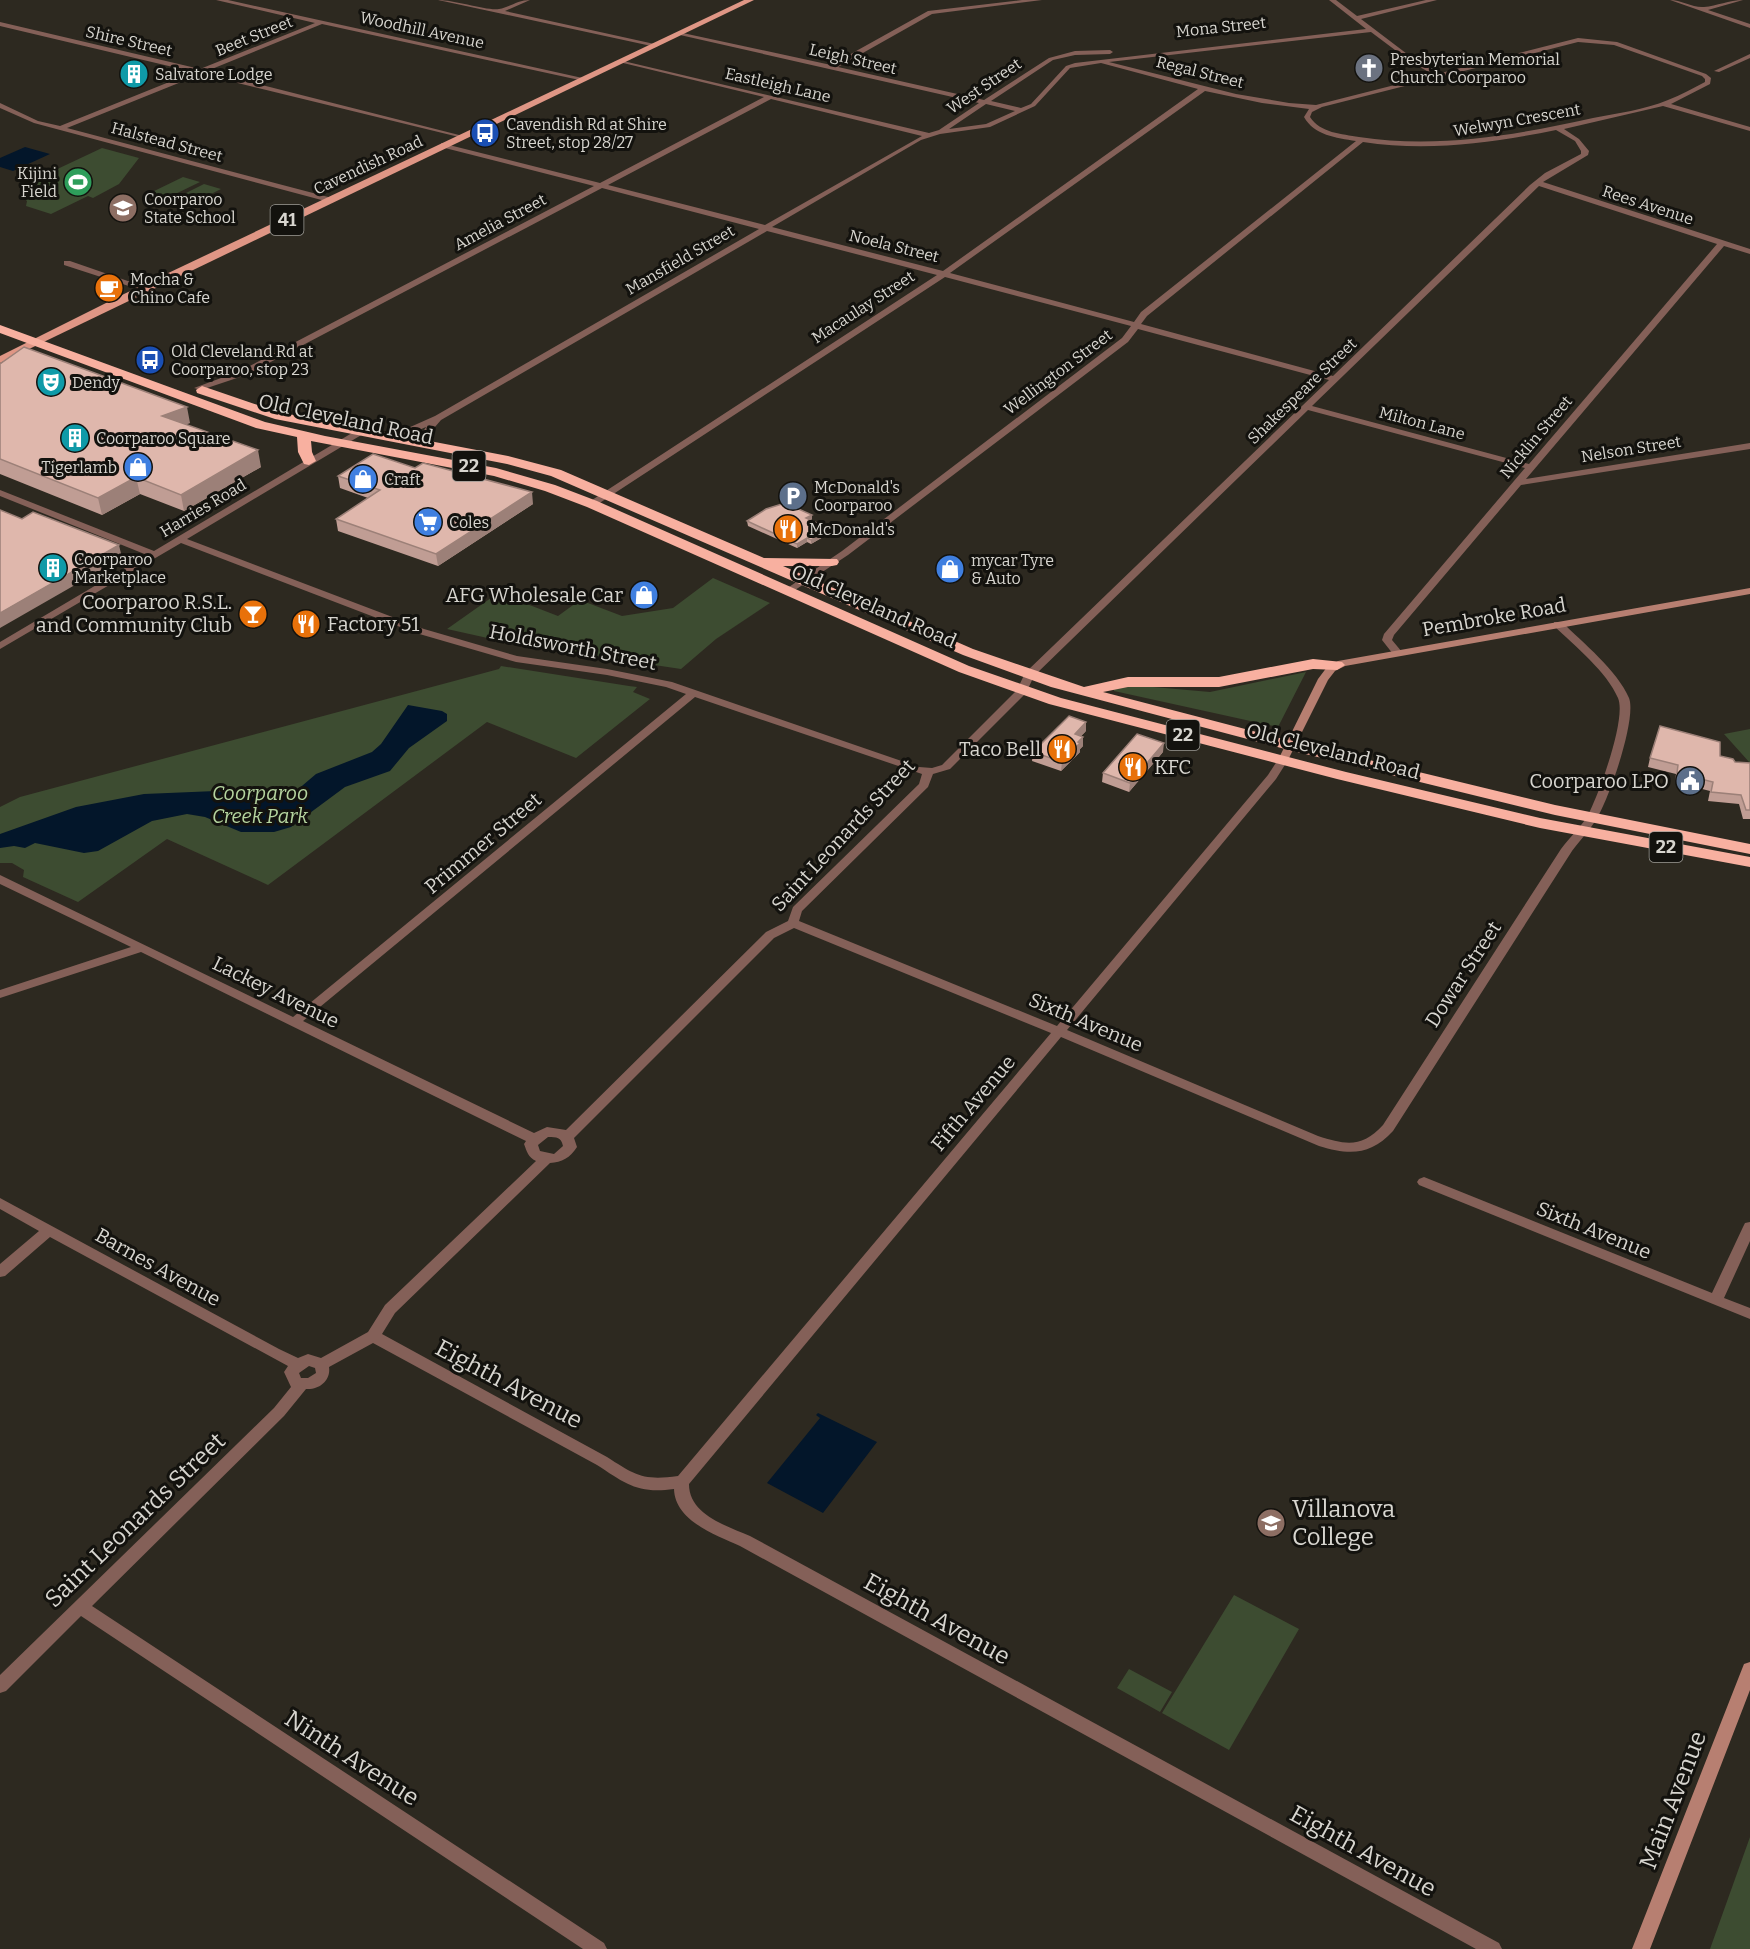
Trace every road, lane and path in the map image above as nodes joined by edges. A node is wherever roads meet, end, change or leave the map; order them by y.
1 (219, 0) edge
2 (441, 0) edge
3 (527, 0) edge
4 (750, 0) edge
5 (1039, 0) edge
6 (1332, 0) edge
7 (1434, 0) edge
8 (1673, 0) edge
9 (1688, 0) edge
10 (1740, 0) edge
11 (1710, 8) junction
12 (1702, 10) junction
13 (498, 12) junction
14 (1356, 18) junction
15 (1750, 21) edge
16 (322, 22) junction
17 (0, 24) edge
18 (1750, 26) edge
19 (1369, 28) junction
20 (680, 33) junction
21 (656, 45) junction
22 (1079, 53) junction
23 (1750, 56) edge
24 (621, 61) junction
25 (1096, 61) junction
26 (831, 68) junction
27 (1718, 71) dead end
28 (202, 72) junction
29 (1440, 75) junction
30 (584, 79) junction
31 (1709, 80) joint
32 (1204, 88) junction
33 (770, 97) junction
34 (985, 103) junction
35 (1664, 104) junction
36 (0, 105) edge
37 (1317, 107) junction
38 (1021, 110) junction
39 (1556, 127) junction
40 (62, 128) junction
41 (1750, 129) edge
42 (939, 132) junction
43 (928, 135) junction
44 (461, 137) junction
45 (1361, 140) junction
46 (444, 145) junction
47 (1538, 183) junction
48 (601, 186) junction
49 (329, 200) junction
50 (765, 228) junction
51 (1722, 243) junction
52 (1750, 252) edge
53 (67, 263) dead end
54 (942, 274) junction
55 (144, 288) junction
56 (0, 318) edge
57 (1137, 326) junction
58 (0, 329) edge
59 (50, 334) junction
60 (36, 341) junction
61 (0, 360) edge
62 (243, 372) junction
63 (1335, 379) junction
64 (198, 388) junction
65 (219, 396) junction
66 (1307, 407) junction
67 (438, 418) junction
68 (360, 432) junction
69 (303, 435) junction
70 (393, 438) junction
71 (342, 443) junction
72 (420, 443) junction
73 (1750, 446) edge
74 (309, 461) junction
75 (1530, 467) junction
76 (1517, 483) junction
77 (0, 493) edge
78 (607, 494) junction
79 (592, 504) junction
80 (180, 539) junction
81 (154, 554) junction
82 (832, 562) junction
83 (765, 563) junction
84 (805, 581) junction
85 (789, 591) junction
86 (1750, 591) edge
87 (1558, 624) junction
88 (0, 646) edge
89 (1397, 652) junction
90 (1337, 664) junction
91 (1029, 675) junction
92 (1022, 691) junction
93 (694, 692) junction
94 (1083, 692) junction
95 (1287, 753) junction
96 (928, 772) junction
97 (1586, 825) junction
98 (1750, 849) edge
99 (1750, 862) edge
100 (0, 879) edge
101 (793, 923) junction
102 (141, 948) junction
103 (0, 994) edge
104 (294, 1022) junction
105 (1059, 1031) junction
106 (567, 1137) junction
107 (534, 1139) junction
108 (1365, 1146) joint
109 (546, 1159) junction
110 (1424, 1182) dead end
111 (0, 1203) edge
112 (1750, 1227) edge
113 (49, 1230) junction
114 (0, 1272) edge
115 (1715, 1300) junction
116 (1750, 1314) edge
117 (373, 1336) junction
118 (298, 1364) junction
119 (322, 1364) junction
120 (301, 1385) junction
121 (682, 1482) junction
122 (80, 1607) junction
123 (1750, 1669) edge
124 (0, 1686) edge
125 (598, 1949) edge
126 (1493, 1949) edge
127 (1641, 1949) edge

1 - 16 street, Woodhill Avenue
2 - 13 street
3 - 13 street
4 - 20 main road, Cavendish Road / 41
5 - 26 street
6 - 14 street
7 - 14 street
8 - 12 street
9 - 11 street
10 - 11 street
11 - 12 street
11 - 15 street
12 - 18 street
13 - 21 street
14 - 19 street
16 - 28 street, Beet Street
16 - 30 street, Woodhill Avenue
17 - 28 street, Shire Street
19 - 22 street, Mona Street
19 - 25 street, Mona Street
19 - 29 street
20 - 21 main road, Cavendish Road / 41
20 - 26 street, Leigh Street
21 - 24 main road, Cavendish Road / 41
22 - 25 street, Regal Street
22 - 34 street, West Street
23 - 27 street
24 - 30 main road, Cavendish Road / 41
24 - 33 street, Eastleigh Lane
25 - 32 street, Regal Street
25 - 38 street, West Street
26 - 34 street, Leigh Street
28 - 40 street, Beet Street
28 - 44 street, Shire Street
29 - 31 street, Regal Street
29 - 37 street, Regal Street
30 - 44 main road, Cavendish Road / 41
31 - 35 street, Welwyn Crescent
32 - 37 street, Regal Street
32 - 54 street, Macaulay Street
33 - 43 street, Eastleigh Lane
33 - 48 street, Amelia Street
34 - 38 street, Leigh Street
34 - 42 street, West Street
35 - 39 street, Welwyn Crescent
35 - 41 street
36 - 40 street, Halstead Street
37 - 45 street, Welwyn Crescent
38 - 42 street, West Street
39 - 45 street, Welwyn Crescent
39 - 47 street, Shakespeare Street
40 - 49 street, Halstead Street
42 - 43 street, Mansfield Street
43 - 50 street, Mansfield Street
44 - 46 main road, Cavendish Road / 41
45 - 57 street, Wellington Street
46 - 48 street, Noela Street
46 - 49 main road, Cavendish Road / 41
47 - 51 street, Rees Avenue
47 - 63 street, Shakespeare Street
48 - 50 street, Noela Street
48 - 62 street, Amelia Street
49 - 55 main road, Cavendish Road / 41
50 - 54 street, Noela Street
50 - 67 street, Mansfield Street
51 - 52 street, Rees Avenue
51 - 75 street, Nicklin Street
53 - 55 street
54 - 57 street, Noela Street
54 - 78 street, Macaulay Street
55 - 59 main road, Cavendish Road / 41
56 - 59 highway, Old Cleveland Road / 22
57 - 63 street, Noela Street
57 - 82 street, Wellington Street
58 - 60 highway, Old Cleveland Road / 22
59 - 60 main road, Cavendish Road / 41
59 - 64 highway, Old Cleveland Road / 22
60 - 61 main road, Cavendish Road / 41
60 - 69 highway, Old Cleveland Road / 22
62 - 64 street, Amelia Street
62 - 65 street, Amelia Street
63 - 66 street, Shakespeare Street
64 - 65 highway, Old Cleveland Road / 22
65 - 68 highway, Old Cleveland Road / 22
66 - 75 street, Milton Lane
66 - 91 street, Shakespeare Street
67 - 70 street, Mansfield Street
67 - 72 street, Mansfield Street
68 - 70 highway, Old Cleveland Road / 22
68 - 71 street, Harries Road
69 - 71 highway, Old Cleveland Road / 22
69 - 74 highway
70 - 72 highway, Old Cleveland Road / 22
71 - 74 street, Harries Road
71 - 79 highway, Old Cleveland Road / 22
72 - 78 highway, Old Cleveland Road / 22
73 - 76 street, Nelson Street
74 - 80 street, Harries Road
75 - 76 street, Nicklin Street
76 - 89 street, Nicklin Street
77 - 81 street
78 - 79 street, Macaulay Street
78 - 83 highway, Old Cleveland Road / 22
79 - 85 highway, Old Cleveland Road / 22
80 - 81 street, Harries Road
80 - 93 street, Holdsworth Street
81 - 88 street, Harries Road
82 - 83 highway
82 - 84 street, Wellington Street
83 - 84 highway, Old Cleveland Road / 22
84 - 85 street, Wellington Street
84 - 91 highway, Old Cleveland Road / 22
85 - 92 highway, Old Cleveland Road / 22
86 - 87 street, Pembroke Road
87 - 89 street, Pembroke Road
87 - 97 street, Dowar Street
89 - 90 street, Pembroke Road
90 - 94 highway
90 - 95 street
91 - 92 street, Shakespeare Street
91 - 94 highway, Old Cleveland Road / 22
92 - 95 highway, Old Cleveland Road / 22
92 - 96 street, Saint Leonards Street
93 - 96 street, Holdsworth Street
93 - 104 street, Primmer Street
94 - 95 highway, Old Cleveland Road / 22
95 - 97 highway, Old Cleveland Road / 22
95 - 105 street, Fifth Avenue
96 - 101 street, Saint Leonards Street
97 - 98 highway, Old Cleveland Road / 22
97 - 99 highway, Old Cleveland Road / 22
97 - 108 street, Dowar Street
100 - 102 street, Lackey Avenue
101 - 105 street, Sixth Avenue
101 - 106 street, Saint Leonards Street
102 - 103 street
102 - 104 street, Lackey Avenue
104 - 107 street, Lackey Avenue
105 - 108 street, Sixth Avenue
105 - 121 street, Fifth Avenue
106 - 107 street
106 - 109 street
107 - 109 street
109 - 117 street
110 - 115 street, Sixth Avenue
111 - 113 street, Barnes Avenue
112 - 115 street
113 - 114 street
113 - 118 street, Barnes Avenue
115 - 116 street, Sixth Avenue
117 - 119 street
117 - 121 street, Eighth Avenue
118 - 119 street
118 - 120 street
119 - 120 street
120 - 122 street, Saint Leonards Street
121 - 126 street, Eighth Avenue
122 - 124 street, Saint Leonards Street
122 - 125 street, Ninth Avenue
123 - 127 street, Main Avenue

